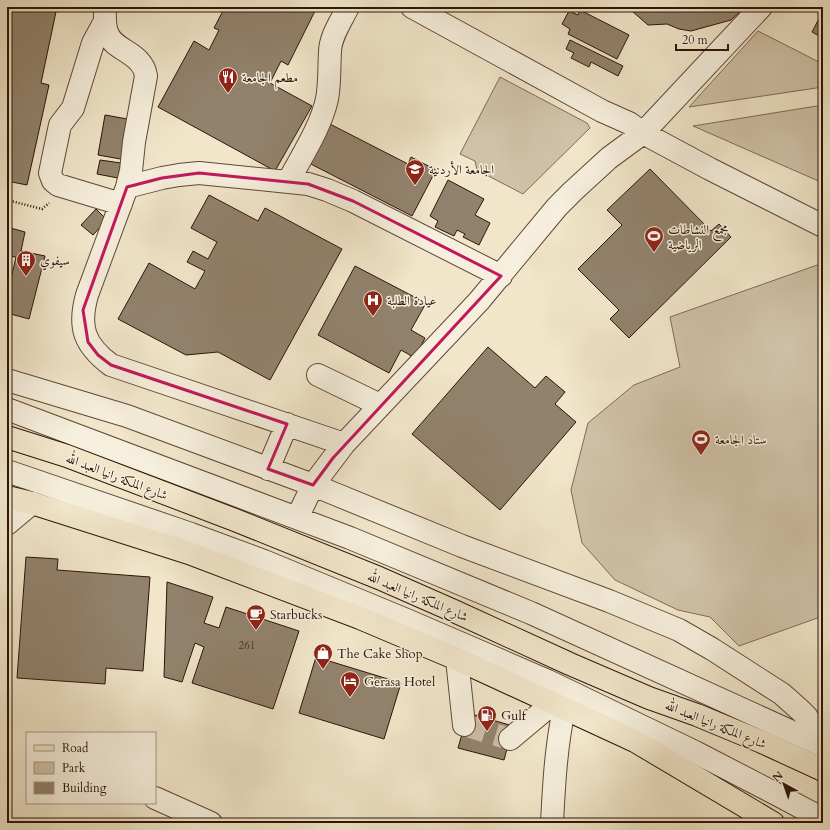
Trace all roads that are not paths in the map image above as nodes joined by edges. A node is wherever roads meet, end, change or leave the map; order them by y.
1 (348, 7) edge
2 (412, 7) edge
3 (761, 7) edge
4 (105, 14) edge
5 (643, 133) junction
6 (288, 182) junction
7 (124, 196) junction
8 (823, 226) edge
9 (500, 276) junction
10 (318, 375) dead end
11 (7, 380) edge
12 (380, 405) junction
13 (7, 409) edge
14 (287, 424) junction
15 (7, 437) edge
16 (344, 444) junction
17 (268, 469) junction
18 (7, 470) edge
19 (313, 485) junction
20 (7, 496) edge
21 (32, 502) junction
22 (297, 518) junction
23 (7, 524) edge
24 (457, 659) junction
25 (558, 706) junction
26 (464, 726) dead end
27 (510, 739) dead end
28 (820, 744) edge
29 (823, 770) edge
30 (156, 798) edge
31 (823, 819) edge
32 (211, 823) edge
33 (552, 823) edge
34 (773, 823) edge

1 - 6 street
2 - 5 street
3 - 5 street
4 - 7 street
4 - 7 street
5 - 8 street
5 - 9 street
6 - 7 street
6 - 9 street
7 - 14 street
9 - 12 street
10 - 12 street
11 - 17 street
12 - 16 street
13 - 22 street
14 - 16 street
14 - 17 street
15 - 29 main road, شارع الملكة رانيا العبد الله
16 - 19 street
17 - 19 street
18 - 31 street
19 - 22 street
19 - 28 street
20 - 21 main road
21 - 23 street
21 - 24 main road
22 - 28 street
24 - 25 main road
24 - 26 street
25 - 27 street
25 - 33 street
25 - 34 main road
30 - 32 street

